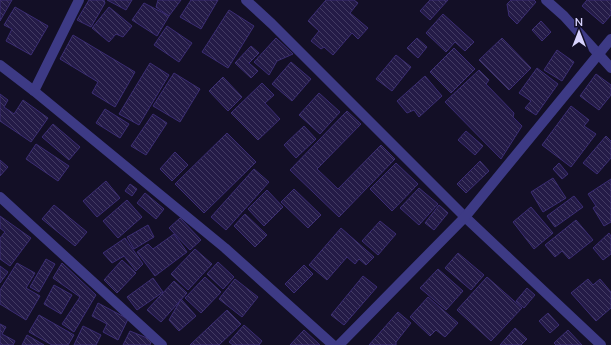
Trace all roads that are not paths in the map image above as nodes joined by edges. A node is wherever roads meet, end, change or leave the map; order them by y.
1 (79, 0) edge
2 (246, 0) edge
3 (546, 0) edge
4 (611, 39) edge
5 (598, 55) junction
6 (0, 65) edge
7 (611, 68) edge
8 (34, 91) junction
9 (0, 197) edge
10 (464, 217) junction
11 (162, 345) edge
12 (333, 345) edge
13 (339, 345) edge
14 (602, 345) edge

1 - 8 street
2 - 10 street
3 - 5 street
4 - 5 street
5 - 7 street
5 - 10 street
6 - 8 street
8 - 12 street
9 - 11 street
10 - 13 street
10 - 14 street

